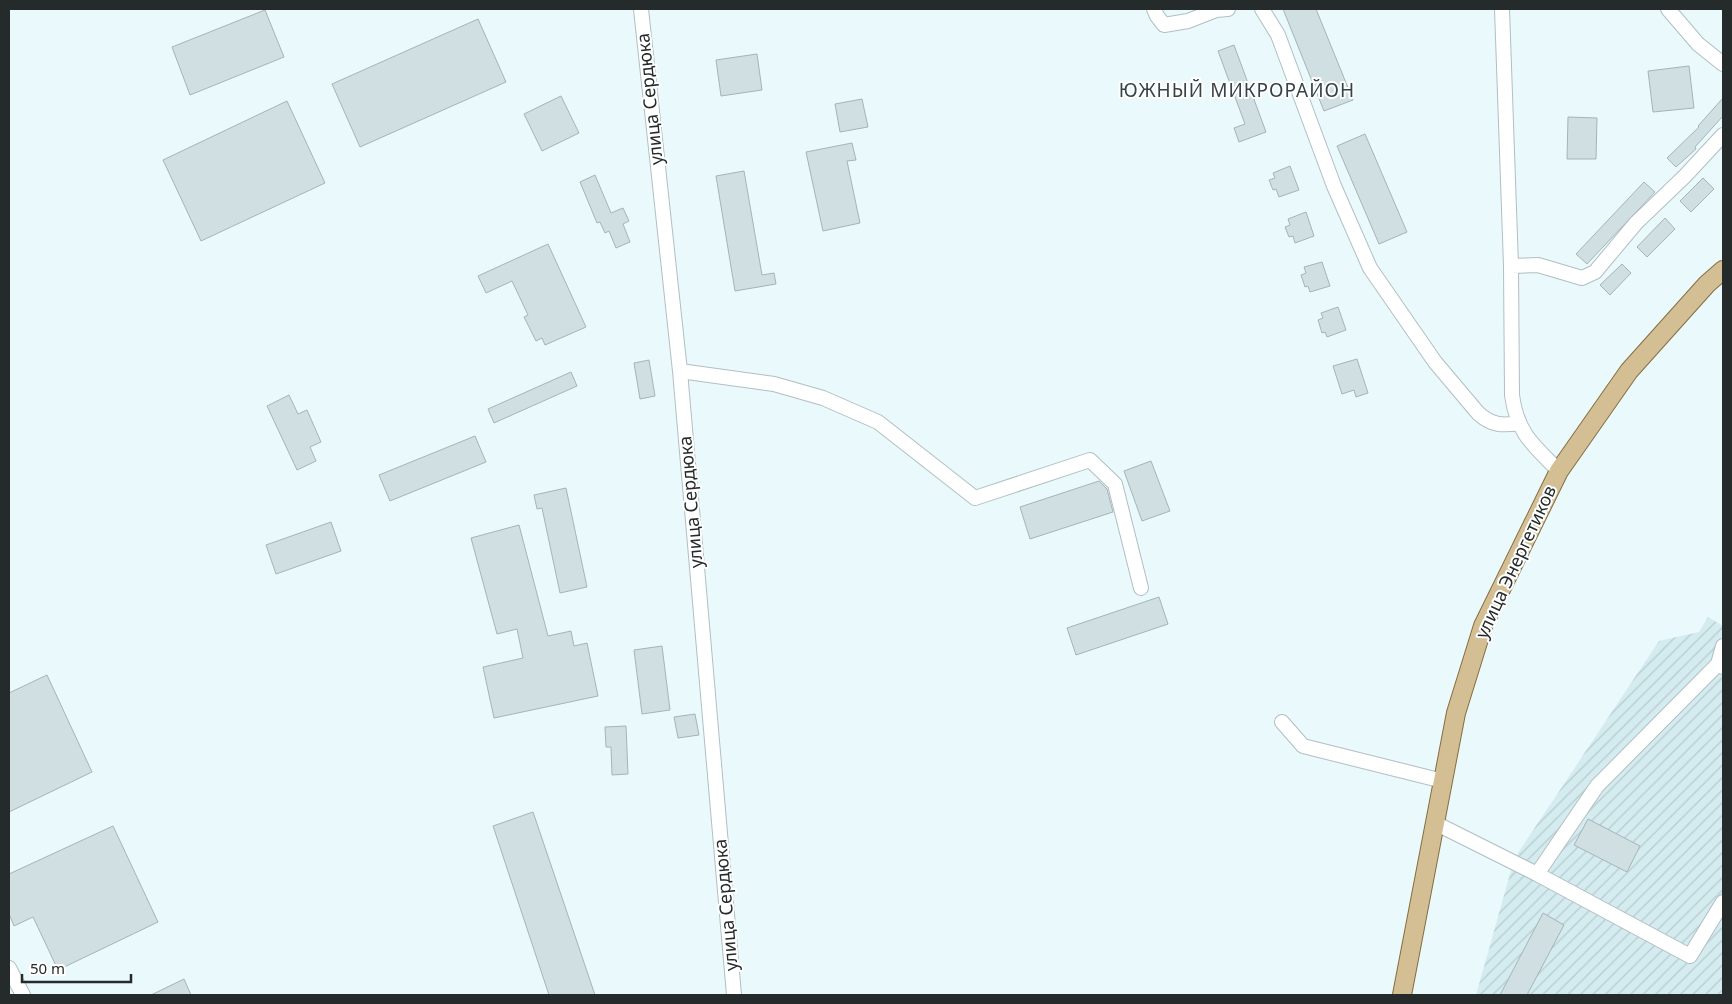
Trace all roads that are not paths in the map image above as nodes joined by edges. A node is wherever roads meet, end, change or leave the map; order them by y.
1 (640, 9) edge
2 (1154, 9) edge
3 (1228, 9) edge
4 (1255, 9) edge
5 (1262, 9) edge
6 (1502, 9) edge
7 (1668, 9) edge
8 (1723, 64) edge
9 (1723, 135) edge
10 (1511, 266) junction
11 (1723, 270) edge
12 (680, 371) junction
13 (1519, 424) junction
14 (1559, 471) junction
15 (1141, 588) dead end
16 (1723, 646) edge
17 (1720, 666) edge
18 (1282, 722) dead end
19 (1443, 781) junction
20 (1435, 823) junction
21 (1537, 874) junction
22 (1723, 902) edge
23 (9, 968) edge
24 (23, 995) edge
25 (734, 995) edge
26 (1402, 995) edge

1 - 12 street, улица Сердюка
2 - 3 street
4 - 5 street
5 - 13 street
6 - 10 street
7 - 8 street
9 - 10 street
10 - 13 street
11 - 14 main road, улица Энергетиков
12 - 15 street
12 - 25 street, улица Сердюка
13 - 14 street
14 - 19 main road, улица Энергетиков
16 - 17 street
17 - 21 street
18 - 19 street
19 - 20 main road, улица Энергетиков
20 - 21 street
20 - 26 main road, улица Энергетиков
21 - 22 street
23 - 24 street

